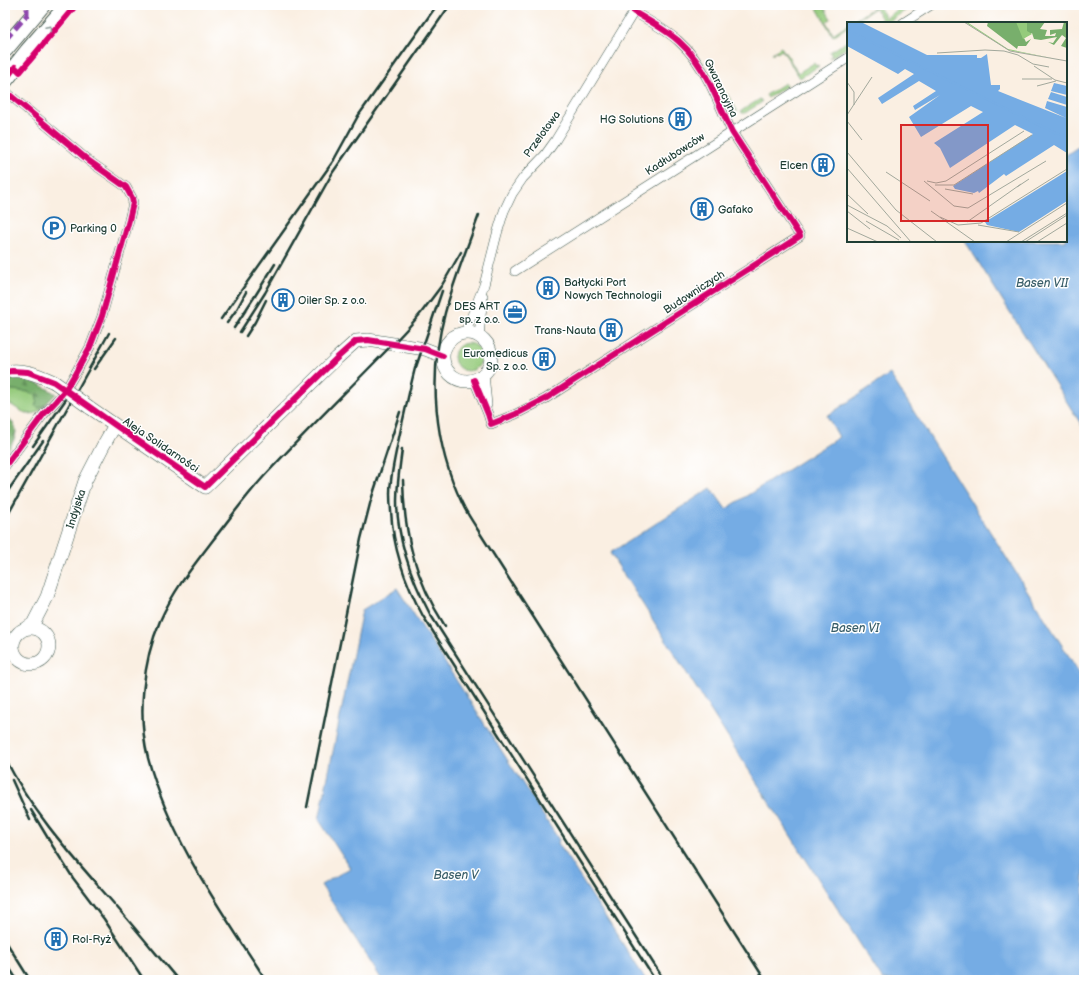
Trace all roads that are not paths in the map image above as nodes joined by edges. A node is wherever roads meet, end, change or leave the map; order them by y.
1 (42, 5) edge
2 (68, 5) edge
3 (931, 5) edge
4 (636, 8) edge
5 (905, 22) edge
6 (5, 49) edge
7 (847, 59) edge
8 (5, 80) edge
9 (5, 91) edge
10 (732, 132) junction
11 (515, 271) dead end
12 (484, 285) junction
13 (464, 333) junction
14 (479, 336) junction
15 (445, 350) junction
16 (5, 372) edge
17 (479, 377) junction
18 (115, 426) junction
19 (5, 466) edge
20 (47, 597) junction
21 (24, 630) junction
22 (46, 635) junction
23 (5, 637) edge
24 (10, 650) edge

1 - 6 highway
8 -> 2 highway
3 - 5 street
4 - 10 street, Gwarancyjna
4 - 12 street, Przelotowa
7 - 10 street, Kadłubowców
9 - 19 street
10 - 11 street, Kadłubowców
10 - 17 street, Budowniczych
12 - 13 street, Przelotowa
12 - 14 street, Przelotowa
13 - 14 street
13 - 15 street
14 - 17 street
15 - 17 street
15 - 18 street, Aleja Solidarności
16 - 18 street, Aleja Solidarności, bridge
18 - 20 street, Indyjska
20 - 21 street, Indyjska
20 - 22 street, Indyjska
21 - 22 street
21 - 23 street
21 - 24 street
22 - 24 street

